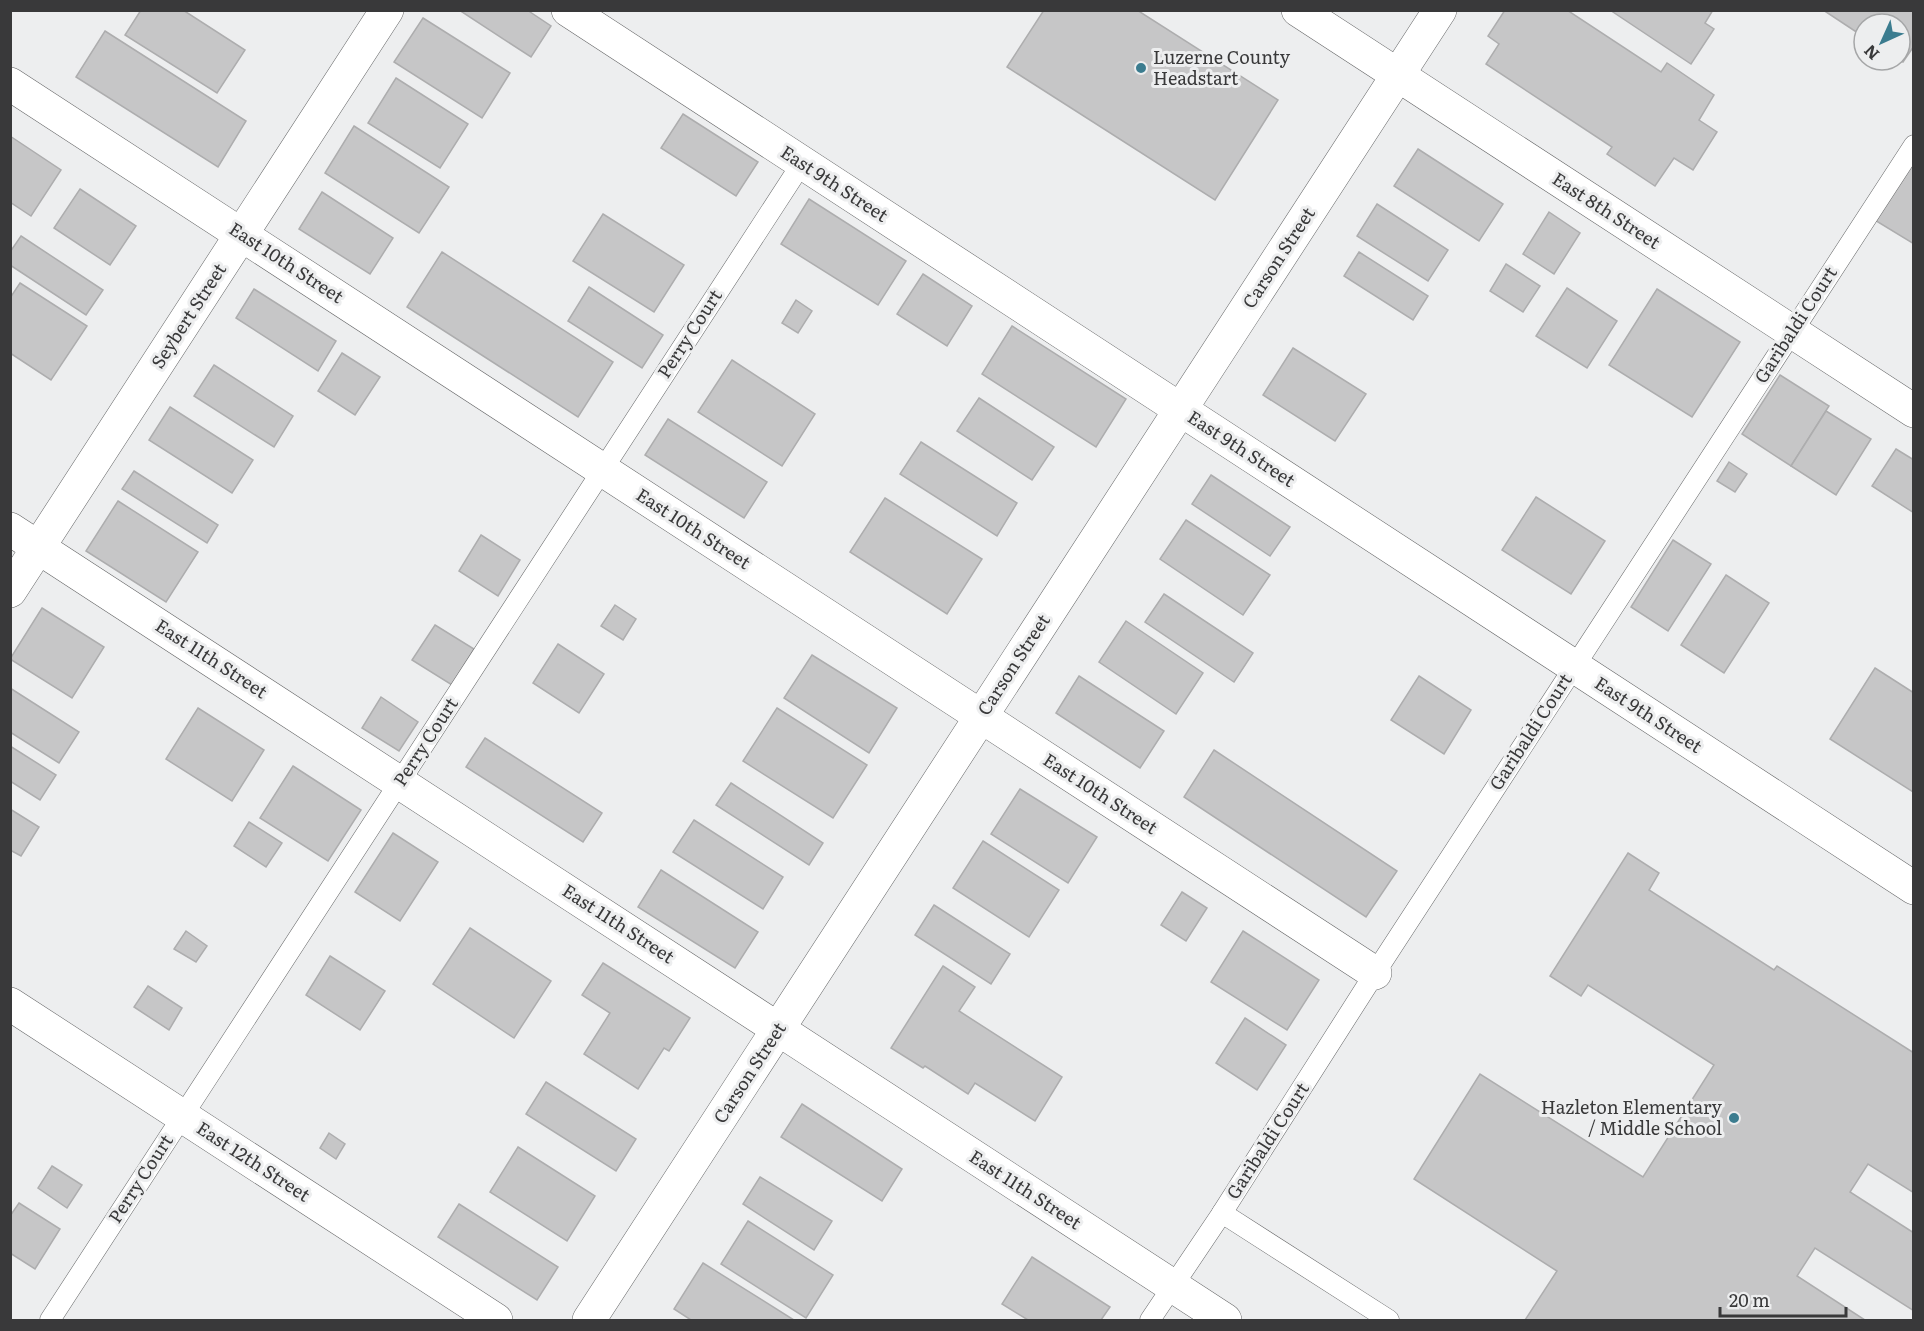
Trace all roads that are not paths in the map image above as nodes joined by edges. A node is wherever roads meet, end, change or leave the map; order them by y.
1 (387, 10) edge
2 (568, 10) edge
3 (1298, 10) edge
4 (1440, 10) edge
5 (1397, 75) junction
6 (10, 84) edge
7 (1914, 145) edge
8 (802, 163) junction
9 (242, 235) junction
10 (1792, 332) junction
11 (1180, 410) junction
12 (1914, 411) edge
13 (602, 470) junction
14 (10, 529) edge
15 (39, 547) junction
16 (10, 591) edge
17 (1574, 666) junction
18 (981, 717) junction
19 (399, 782) junction
20 (1914, 888) edge
21 (1375, 974) junction
22 (10, 1004) edge
23 (778, 1029) junction
24 (182, 1116) junction
25 (1222, 1213) junction
26 (1172, 1286) junction
27 (50, 1320) edge
28 (496, 1320) edge
29 (589, 1320) edge
30 (1150, 1320) edge
31 (1225, 1320) edge
32 (1389, 1320) edge

1 - 9 street, Seybert Street
2 - 8 street, East 9th Street
3 - 5 street, East 8th Street
4 - 5 street, Carson Street
5 - 10 street, East 8th Street
5 - 11 street, Carson Street
6 - 9 street, East 10th Street
7 - 10 lane, Garibaldi Court
8 - 11 street, East 9th Street
8 - 13 lane, Perry Court
9 - 13 street, East 10th Street
9 - 15 street, Seybert Street
10 - 12 street, East 8th Street
10 - 17 lane, Garibaldi Court
11 - 17 street, East 9th Street
11 - 18 street, Carson Street
13 - 18 street, East 10th Street
13 - 19 lane, Perry Court
14 - 15 street, East 11th Street
15 - 16 street, Seybert Street
15 - 19 street, East 11th Street
17 - 20 street, East 9th Street
17 - 21 lane, Garibaldi Court
18 - 21 street, East 10th Street
18 - 23 street, Carson Street
19 - 23 street, East 11th Street
19 - 24 lane, Perry Court
21 - 25 lane, Garibaldi Court
22 - 24 street, East 12th Street
23 - 26 street, East 11th Street
23 - 29 street, Carson Street
24 - 27 lane, Perry Court
24 - 28 street, East 12th Street
25 - 26 lane, Garibaldi Court
25 - 32 lane
26 - 30 lane, Garibaldi Court
26 - 31 street, East 11th Street

